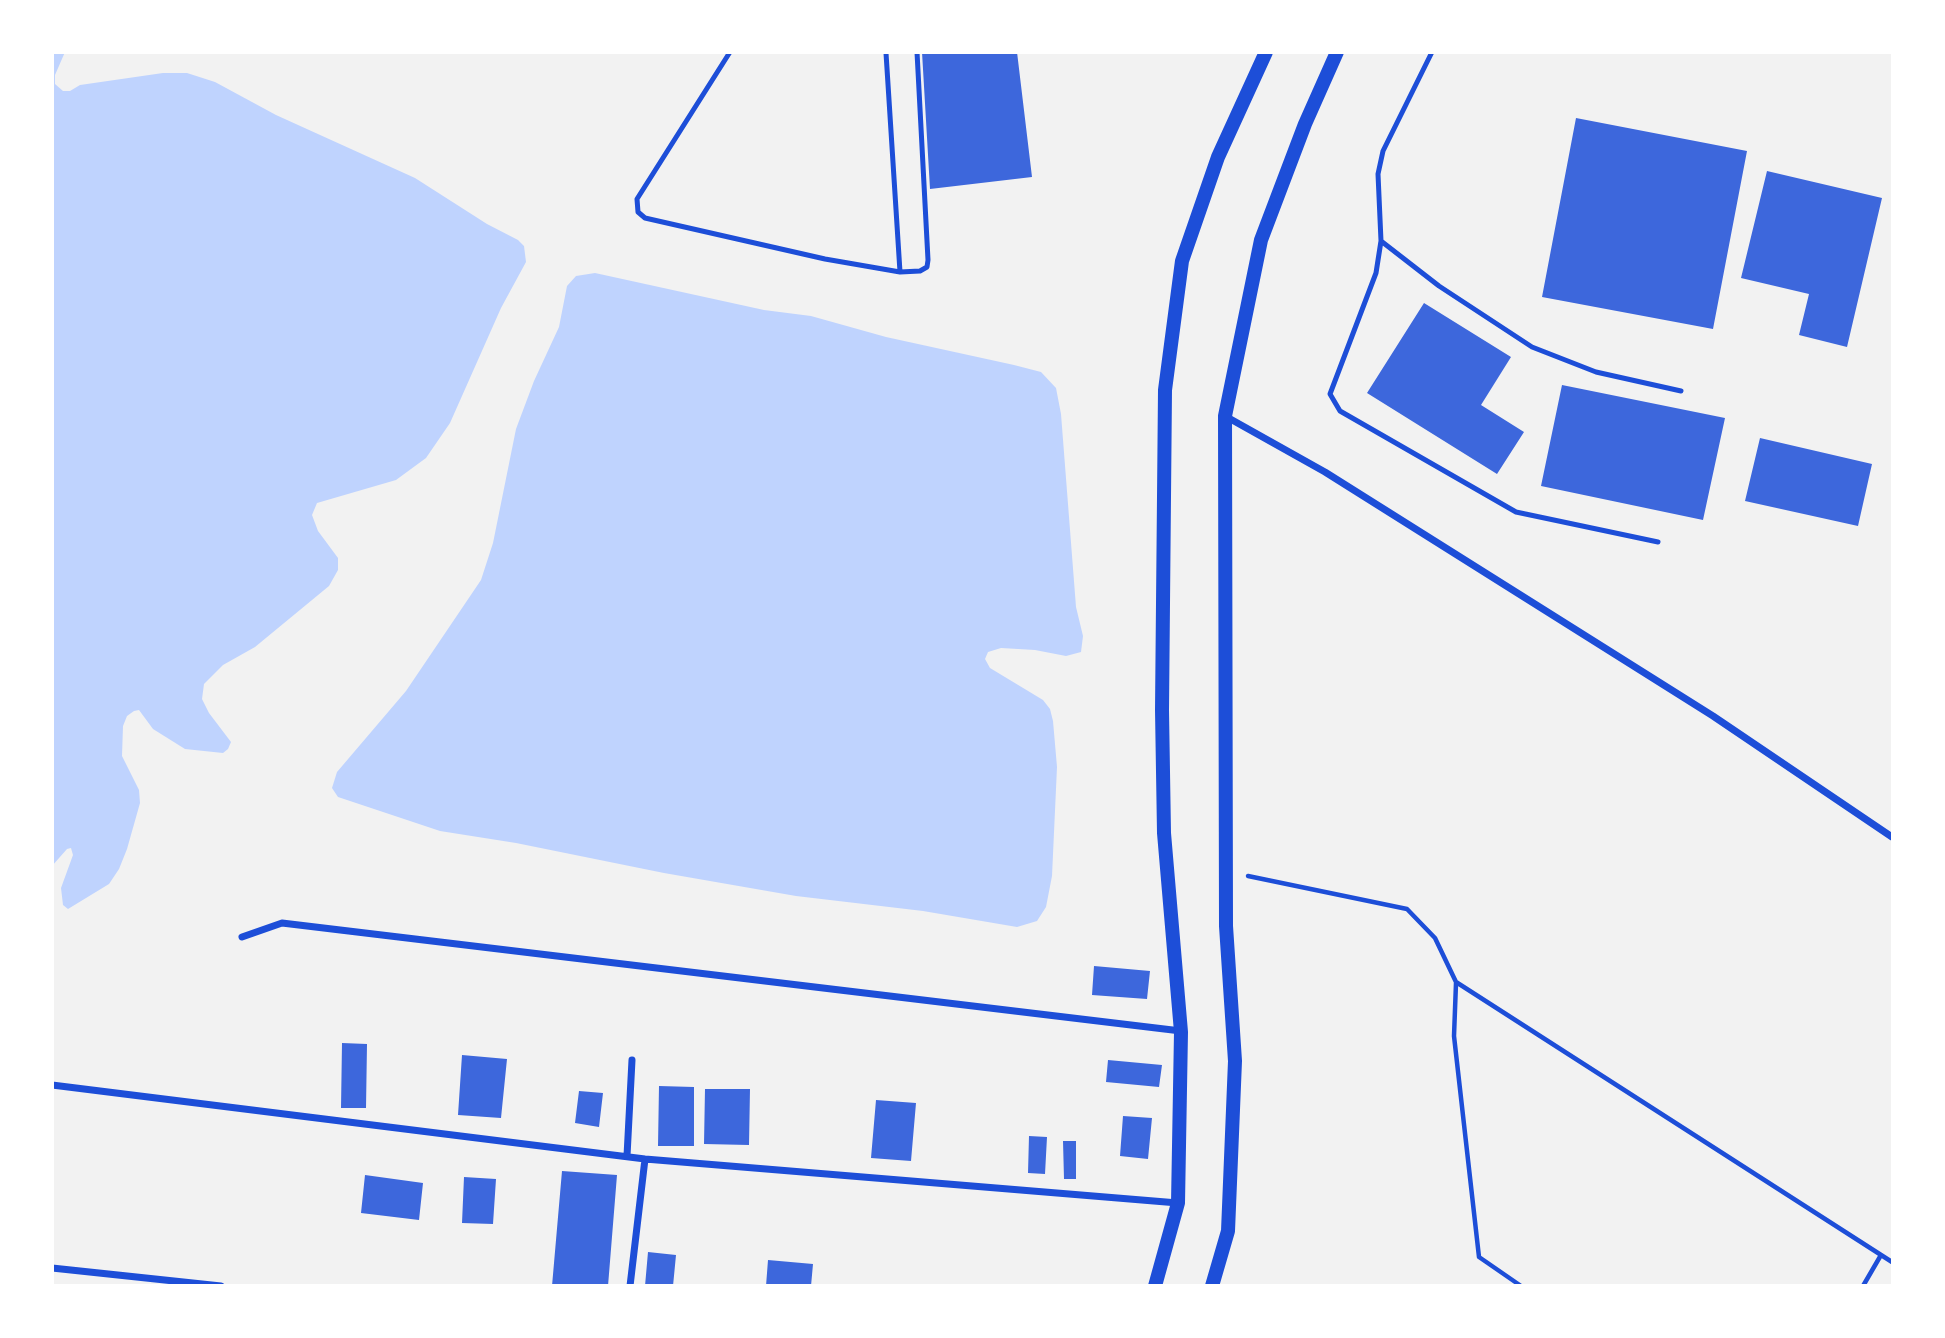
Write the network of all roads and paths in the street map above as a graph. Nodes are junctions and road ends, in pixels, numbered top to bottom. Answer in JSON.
{"nodes":[{"id":1,"x":730,"y":52,"type":"edge"},
{"id":2,"x":917,"y":52,"type":"edge"},
{"id":3,"x":1266,"y":52,"type":"edge"},
{"id":4,"x":1337,"y":52,"type":"edge"},
{"id":5,"x":1432,"y":52,"type":"edge"},
{"id":6,"x":886,"y":53,"type":"edge"},
{"id":7,"x":1381,"y":241,"type":"junction"},
{"id":8,"x":900,"y":272,"type":"junction"},
{"id":9,"x":1681,"y":391,"type":"dead end"},
{"id":10,"x":1225,"y":416,"type":"junction"},
{"id":11,"x":1658,"y":542,"type":"dead end"},
{"id":12,"x":1892,"y":837,"type":"edge"},
{"id":13,"x":1227,"y":871,"type":"junction"},
{"id":14,"x":242,"y":937,"type":"dead end"},
{"id":15,"x":1456,"y":982,"type":"junction"},
{"id":16,"x":1181,"y":1031,"type":"junction"},
{"id":17,"x":632,"y":1060,"type":"dead end"},
{"id":18,"x":52,"y":1086,"type":"edge"},
{"id":19,"x":627,"y":1156,"type":"junction"},
{"id":20,"x":645,"y":1159,"type":"junction"},
{"id":21,"x":1178,"y":1203,"type":"junction"},
{"id":22,"x":1881,"y":1255,"type":"junction"},
{"id":23,"x":1892,"y":1262,"type":"edge"},
{"id":24,"x":52,"y":1268,"type":"edge"},
{"id":25,"x":221,"y":1286,"type":"edge"},
{"id":26,"x":630,"y":1286,"type":"edge"},
{"id":27,"x":1155,"y":1286,"type":"edge"},
{"id":28,"x":1212,"y":1286,"type":"edge"},
{"id":29,"x":1521,"y":1286,"type":"edge"},
{"id":30,"x":1863,"y":1286,"type":"edge"}],
"edges":[{"from":1,"to":8,"type":"lane"},
{"from":2,"to":8,"type":"lane"},
{"from":3,"to":16,"type":"main road"},
{"from":4,"to":10,"type":"main road"},
{"from":5,"to":7,"type":"lane"},
{"from":6,"to":8,"type":"lane"},
{"from":7,"to":9,"type":"lane"},
{"from":7,"to":11,"type":"lane"},
{"from":10,"to":12,"type":"street"},
{"from":10,"to":13,"type":"main road"},
{"from":13,"to":15,"type":"path"},
{"from":13,"to":28,"type":"main road"},
{"from":14,"to":16,"type":"street"},
{"from":15,"to":22,"type":"path"},
{"from":15,"to":29,"type":"path"},
{"from":16,"to":21,"type":"main road"},
{"from":17,"to":19,"type":"street"},
{"from":18,"to":19,"type":"street"},
{"from":19,"to":20,"type":"street"},
{"from":20,"to":21,"type":"street"},
{"from":20,"to":26,"type":"street"},
{"from":21,"to":27,"type":"main road"},
{"from":22,"to":23,"type":"path"},
{"from":22,"to":30,"type":"path"},
{"from":24,"to":25,"type":"street"}]}
